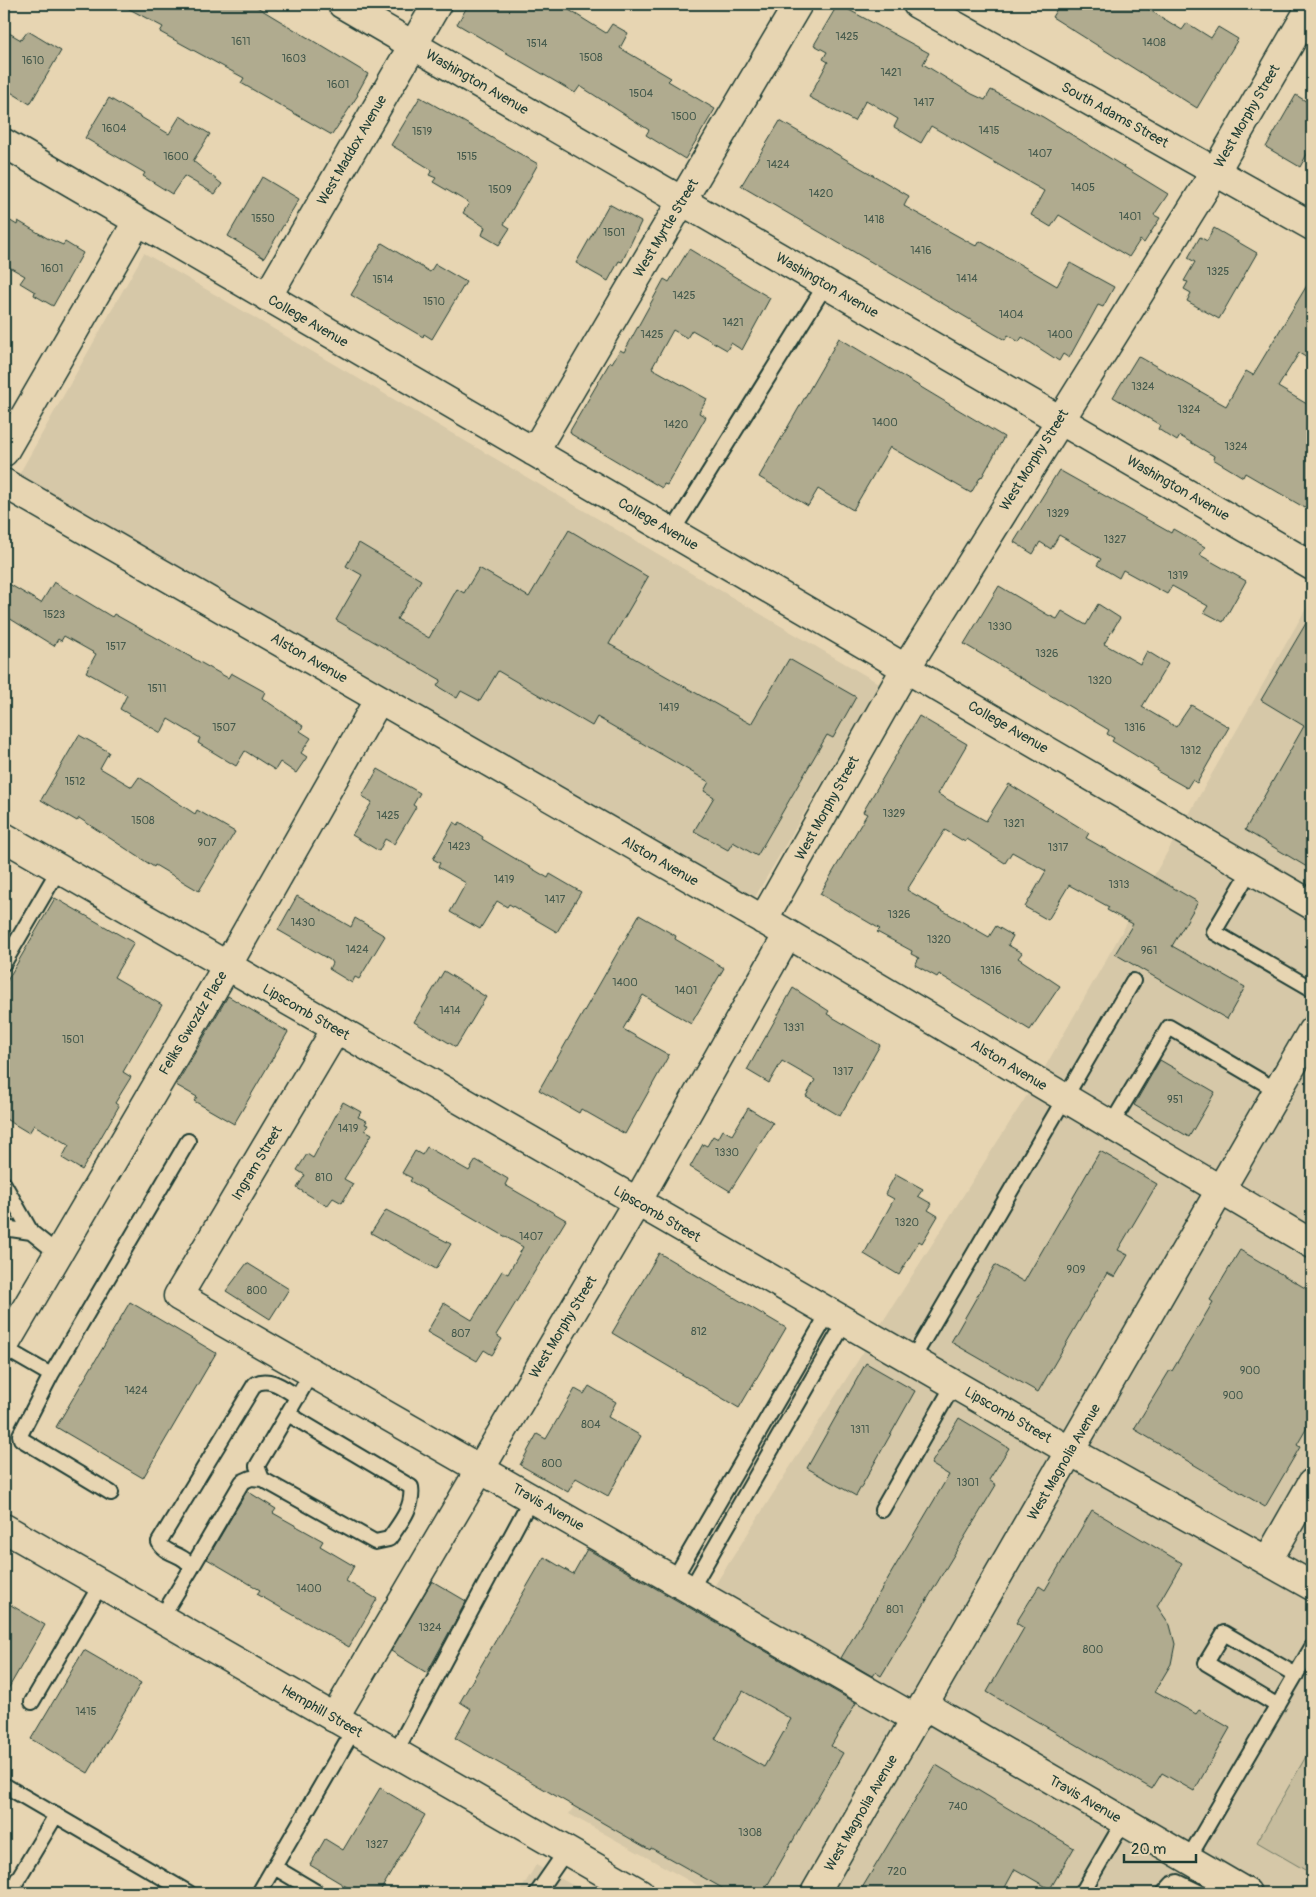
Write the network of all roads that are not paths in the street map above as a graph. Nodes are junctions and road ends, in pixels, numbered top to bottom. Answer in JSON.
{"nodes":[{"id":1,"x":342,"y":4,"type":"edge"},
{"id":2,"x":438,"y":4,"type":"edge"},
{"id":3,"x":798,"y":4,"type":"edge"},
{"id":4,"x":918,"y":4,"type":"edge"},
{"id":5,"x":1312,"y":5,"type":"edge"},
{"id":6,"x":413,"y":44,"type":"junction"},
{"id":7,"x":4,"y":143,"type":"edge"},
{"id":8,"x":1215,"y":172,"type":"junction"},
{"id":9,"x":682,"y":201,"type":"junction"},
{"id":10,"x":137,"y":222,"type":"junction"},
{"id":11,"x":1312,"y":226,"type":"edge"},
{"id":12,"x":826,"y":284,"type":"junction"},
{"id":13,"x":266,"y":297,"type":"junction"},
{"id":14,"x":1059,"y":420,"type":"junction"},
{"id":15,"x":4,"y":452,"type":"edge"},
{"id":16,"x":534,"y":452,"type":"junction"},
{"id":17,"x":4,"y":483,"type":"edge"},
{"id":18,"x":672,"y":532,"type":"junction"},
{"id":19,"x":1312,"y":566,"type":"edge"},
{"id":20,"x":906,"y":668,"type":"junction"},
{"id":21,"x":379,"y":699,"type":"junction"},
{"id":22,"x":4,"y":837,"type":"edge"},
{"id":23,"x":59,"y":869,"type":"junction"},
{"id":24,"x":1251,"y":869,"type":"junction"},
{"id":25,"x":1312,"y":905,"type":"edge"},
{"id":26,"x":763,"y":920,"type":"junction"},
{"id":27,"x":788,"y":934,"type":"junction"},
{"id":28,"x":4,"y":963,"type":"edge"},
{"id":29,"x":227,"y":966,"type":"junction"},
{"id":30,"x":1133,"y":981,"type":"dead end"},
{"id":31,"x":1312,"y":989,"type":"edge"},
{"id":32,"x":336,"y":1029,"type":"junction"},
{"id":33,"x":1312,"y":1031,"type":"edge"},
{"id":34,"x":1278,"y":1091,"type":"junction"},
{"id":35,"x":1064,"y":1098,"type":"junction"},
{"id":36,"x":1111,"y":1125,"type":"junction"},
{"id":37,"x":188,"y":1141,"type":"dead end"},
{"id":38,"x":4,"y":1184,"type":"edge"},
{"id":39,"x":1221,"y":1190,"type":"junction"},
{"id":40,"x":637,"y":1202,"type":"junction"},
{"id":41,"x":4,"y":1228,"type":"edge"},
{"id":42,"x":31,"y":1232,"type":"junction"},
{"id":43,"x":1312,"y":1244,"type":"edge"},
{"id":44,"x":57,"y":1253,"type":"junction"},
{"id":45,"x":178,"y":1296,"type":"joint"},
{"id":46,"x":837,"y":1317,"type":"junction"},
{"id":47,"x":4,"y":1347,"type":"edge"},
{"id":48,"x":912,"y":1360,"type":"junction"},
{"id":49,"x":312,"y":1372,"type":"junction"},
{"id":50,"x":51,"y":1375,"type":"junction"},
{"id":51,"x":954,"y":1384,"type":"junction"},
{"id":52,"x":298,"y":1397,"type":"junction"},
{"id":53,"x":288,"y":1414,"type":"junction"},
{"id":54,"x":1070,"y":1451,"type":"junction"},
{"id":55,"x":480,"y":1468,"type":"junction"},
{"id":56,"x":262,"y":1479,"type":"junction"},
{"id":57,"x":1312,"y":1483,"type":"edge"},
{"id":58,"x":111,"y":1493,"type":"dead end"},
{"id":59,"x":532,"y":1497,"type":"junction"},
{"id":60,"x":882,"y":1510,"type":"dead end"},
{"id":61,"x":4,"y":1528,"type":"edge"},
{"id":62,"x":1268,"y":1560,"type":"junction"},
{"id":63,"x":191,"y":1569,"type":"junction"},
{"id":64,"x":101,"y":1584,"type":"junction"},
{"id":65,"x":682,"y":1584,"type":"junction"},
{"id":66,"x":1312,"y":1586,"type":"edge"},
{"id":67,"x":161,"y":1618,"type":"junction"},
{"id":68,"x":1312,"y":1647,"type":"edge"},
{"id":69,"x":1296,"y":1675,"type":"junction"},
{"id":70,"x":32,"y":1702,"type":"dead end"},
{"id":71,"x":1278,"y":1706,"type":"junction"},
{"id":72,"x":920,"y":1712,"type":"junction"},
{"id":73,"x":344,"y":1723,"type":"junction"},
{"id":74,"x":395,"y":1753,"type":"junction"},
{"id":75,"x":4,"y":1785,"type":"edge"},
{"id":76,"x":56,"y":1815,"type":"junction"},
{"id":77,"x":1124,"y":1821,"type":"junction"},
{"id":78,"x":566,"y":1851,"type":"junction"},
{"id":79,"x":1188,"y":1859,"type":"junction"},
{"id":80,"x":274,"y":1867,"type":"junction"},
{"id":81,"x":10,"y":1892,"type":"edge"},
{"id":82,"x":1240,"y":1892,"type":"edge"},
{"id":83,"x":190,"y":1893,"type":"edge"},
{"id":84,"x":259,"y":1893,"type":"edge"},
{"id":85,"x":318,"y":1893,"type":"edge"},
{"id":86,"x":537,"y":1893,"type":"edge"},
{"id":87,"x":640,"y":1893,"type":"edge"},
{"id":88,"x":815,"y":1893,"type":"edge"},
{"id":89,"x":1082,"y":1893,"type":"edge"},
{"id":90,"x":1164,"y":1893,"type":"edge"},
{"id":91,"x":1201,"y":1893,"type":"edge"}],
"edges":[{"from":1,"to":6,"type":"street","name":"Washington Avenue"},
{"from":2,"to":6,"type":"street","name":"West Maddox Avenue"},
{"from":3,"to":9,"type":"street","name":"West Myrtle Street"},
{"from":4,"to":8,"type":"street","name":"South Adams Street"},
{"from":5,"to":8,"type":"street","name":"West Morphy Street"},
{"from":6,"to":9,"type":"street","name":"Washington Avenue"},
{"from":6,"to":13,"type":"street","name":"West Maddox Avenue"},
{"from":7,"to":10,"type":"street","name":"College Avenue"},
{"from":8,"to":11,"type":"street","name":"South Adams Street"},
{"from":8,"to":14,"type":"street","name":"West Morphy Street"},
{"from":9,"to":12,"type":"street","name":"Washington Avenue"},
{"from":9,"to":16,"type":"street","name":"West Myrtle Street"},
{"from":10,"to":13,"type":"street","name":"College Avenue"},
{"from":10,"to":15,"type":"street"},
{"from":12,"to":14,"type":"street","name":"Washington Avenue"},
{"from":12,"to":18,"type":"lane"},
{"from":13,"to":16,"type":"street","name":"College Avenue"},
{"from":14,"to":19,"type":"street","name":"Washington Avenue"},
{"from":14,"to":20,"type":"street","name":"West Morphy Street"},
{"from":16,"to":18,"type":"street","name":"College Avenue"},
{"from":17,"to":21,"type":"street","name":"Alston Avenue"},
{"from":18,"to":20,"type":"street","name":"College Avenue"},
{"from":20,"to":24,"type":"street","name":"College Avenue"},
{"from":20,"to":26,"type":"street","name":"West Morphy Street"},
{"from":21,"to":26,"type":"street","name":"Alston Avenue"},
{"from":21,"to":29,"type":"street","name":"Feliks Gwozdz Place"},
{"from":22,"to":23,"type":"street","name":"Lipscomb Street"},
{"from":23,"to":28,"type":"lane"},
{"from":23,"to":29,"type":"street","name":"Lipscomb Street"},
{"from":24,"to":25,"type":"street","name":"College Avenue"},
{"from":24,"to":31,"type":"lane"},
{"from":26,"to":27,"type":"street","name":"Alston Avenue"},
{"from":27,"to":35,"type":"street","name":"Alston Avenue"},
{"from":27,"to":40,"type":"street","name":"West Morphy Street"},
{"from":29,"to":32,"type":"street","name":"Lipscomb Street"},
{"from":29,"to":44,"type":"street","name":"Feliks Gwozdz Place"},
{"from":30,"to":35,"type":"lane"},
{"from":32,"to":40,"type":"street","name":"Lipscomb Street"},
{"from":32,"to":45,"type":"street","name":"Ingram Street"},
{"from":33,"to":34,"type":"street","name":"West Magnolia Avenue"},
{"from":34,"to":36,"type":"lane"},
{"from":34,"to":39,"type":"street","name":"West Magnolia Avenue"},
{"from":35,"to":36,"type":"street","name":"Alston Avenue"},
{"from":35,"to":48,"type":"lane"},
{"from":36,"to":39,"type":"street","name":"Alston Avenue"},
{"from":37,"to":50,"type":"lane"},
{"from":38,"to":42,"type":"lane"},
{"from":39,"to":43,"type":"street","name":"Alston Avenue"},
{"from":39,"to":54,"type":"street","name":"West Magnolia Avenue"},
{"from":40,"to":46,"type":"street","name":"Lipscomb Street"},
{"from":40,"to":55,"type":"street","name":"West Morphy Street"},
{"from":41,"to":42,"type":"lane"},
{"from":42,"to":44,"type":"lane"},
{"from":44,"to":47,"type":"street","name":"Feliks Gwozdz Place"},
{"from":45,"to":49,"type":"street","name":"Travis Avenue"},
{"from":46,"to":48,"type":"street","name":"Lipscomb Street"},
{"from":46,"to":65,"type":"lane"},
{"from":46,"to":65,"type":"lane"},
{"from":47,"to":50,"type":"lane"},
{"from":48,"to":51,"type":"street","name":"Lipscomb Street"},
{"from":49,"to":52,"type":"lane"},
{"from":49,"to":55,"type":"street","name":"Travis Avenue"},
{"from":50,"to":58,"type":"lane"},
{"from":51,"to":54,"type":"street","name":"Lipscomb Street"},
{"from":51,"to":60,"type":"lane"},
{"from":52,"to":53,"type":"lane"},
{"from":52,"to":63,"type":"lane"},
{"from":53,"to":56,"type":"lane"},
{"from":53,"to":56,"type":"lane"},
{"from":54,"to":62,"type":"street","name":"Lipscomb Street"},
{"from":54,"to":72,"type":"street","name":"West Magnolia Avenue"},
{"from":55,"to":59,"type":"street","name":"Travis Avenue"},
{"from":55,"to":73,"type":"street","name":"West Morphy Street"},
{"from":56,"to":63,"type":"lane"},
{"from":57,"to":62,"type":"street"},
{"from":59,"to":65,"type":"street","name":"Travis Avenue"},
{"from":59,"to":74,"type":"lane"},
{"from":61,"to":64,"type":"street","name":"Hemphill Street"},
{"from":62,"to":66,"type":"street","name":"Lipscomb Street"},
{"from":63,"to":67,"type":"lane"},
{"from":64,"to":67,"type":"street","name":"Hemphill Street"},
{"from":64,"to":70,"type":"lane"},
{"from":65,"to":72,"type":"street","name":"Travis Avenue"},
{"from":67,"to":73,"type":"street","name":"Hemphill Street"},
{"from":68,"to":69,"type":"lane"},
{"from":69,"to":71,"type":"lane"},
{"from":69,"to":71,"type":"lane"},
{"from":71,"to":79,"type":"lane"},
{"from":72,"to":77,"type":"street","name":"Travis Avenue"},
{"from":72,"to":88,"type":"street","name":"West Magnolia Avenue"},
{"from":73,"to":74,"type":"street","name":"Hemphill Street"},
{"from":73,"to":80,"type":"lane"},
{"from":74,"to":78,"type":"street","name":"Hemphill Street"},
{"from":75,"to":76,"type":"lane"},
{"from":76,"to":81,"type":"lane"},
{"from":76,"to":83,"type":"lane"},
{"from":77,"to":79,"type":"street","name":"Travis Avenue"},
{"from":77,"to":89,"type":"lane"},
{"from":78,"to":86,"type":"lane"},
{"from":78,"to":87,"type":"street","name":"Hemphill Street"},
{"from":79,"to":82,"type":"street","name":"Travis Avenue"},
{"from":80,"to":84,"type":"lane"},
{"from":80,"to":85,"type":"lane"},
{"from":90,"to":91,"type":"lane"}]}
